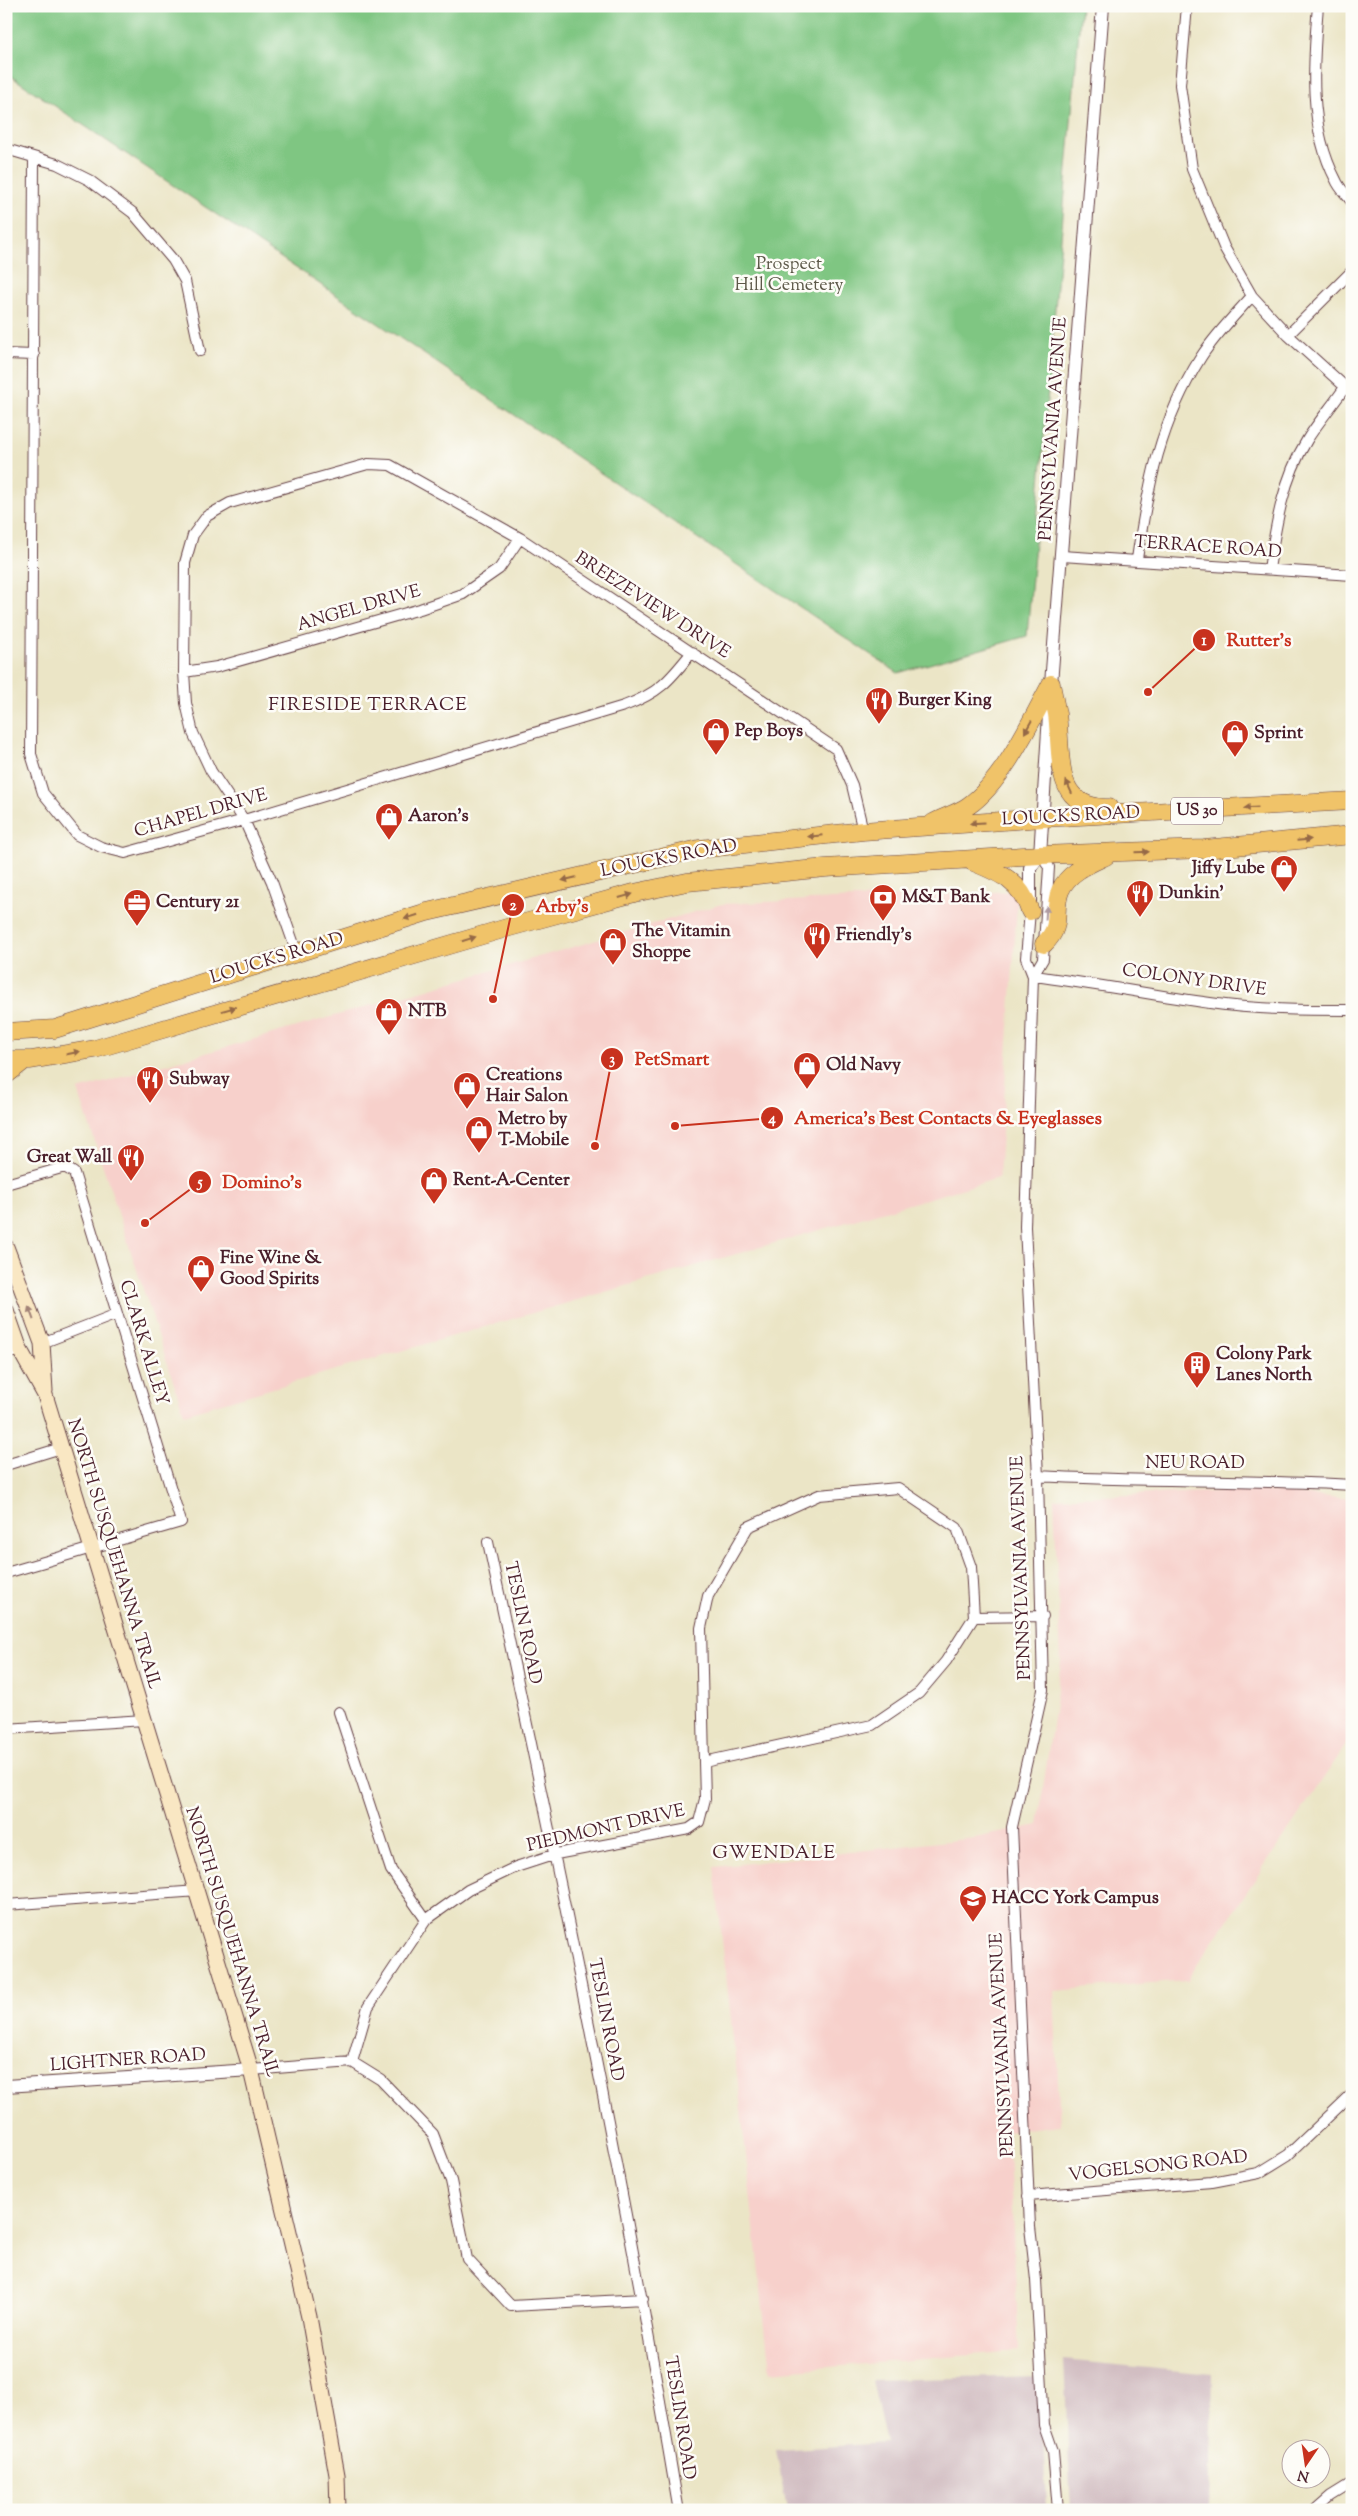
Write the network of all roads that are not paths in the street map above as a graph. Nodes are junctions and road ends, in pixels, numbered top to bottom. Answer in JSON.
{"nodes":[{"id":1,"x":1102,"y":6,"type":"edge"},
{"id":2,"x":1187,"y":6,"type":"edge"},
{"id":3,"x":1318,"y":6,"type":"edge"},
{"id":4,"x":6,"y":149,"type":"edge"},
{"id":5,"x":34,"y":158,"type":"junction"},
{"id":6,"x":1352,"y":202,"type":"edge"},
{"id":7,"x":1352,"y":271,"type":"edge"},
{"id":8,"x":1252,"y":296,"type":"junction"},
{"id":9,"x":1288,"y":335,"type":"junction"},
{"id":10,"x":200,"y":351,"type":"dead end"},
{"id":11,"x":6,"y":354,"type":"edge"},
{"id":12,"x":34,"y":355,"type":"junction"},
{"id":13,"x":1349,"y":390,"type":"edge"},
{"id":14,"x":520,"y":538,"type":"junction"},
{"id":15,"x":1062,"y":556,"type":"junction"},
{"id":16,"x":1137,"y":559,"type":"junction"},
{"id":17,"x":1269,"y":569,"type":"junction"},
{"id":18,"x":1352,"y":575,"type":"edge"},
{"id":19,"x":692,"y":652,"type":"junction"},
{"id":20,"x":184,"y":672,"type":"junction"},
{"id":21,"x":1051,"y":684,"type":"junction"},
{"id":22,"x":1352,"y":802,"type":"edge"},
{"id":23,"x":1160,"y":813,"type":"junction"},
{"id":24,"x":1043,"y":818,"type":"junction"},
{"id":25,"x":244,"y":820,"type":"junction"},
{"id":26,"x":925,"y":827,"type":"junction"},
{"id":27,"x":863,"y":831,"type":"junction"},
{"id":28,"x":1352,"y":835,"type":"edge"},
{"id":29,"x":1113,"y":853,"type":"junction"},
{"id":30,"x":1040,"y":854,"type":"junction"},
{"id":31,"x":966,"y":859,"type":"junction"},
{"id":32,"x":1030,"y":911,"type":"junction"},
{"id":33,"x":1044,"y":944,"type":"junction"},
{"id":34,"x":297,"y":952,"type":"junction"},
{"id":35,"x":1033,"y":976,"type":"junction"},
{"id":36,"x":1352,"y":1010,"type":"edge"},
{"id":37,"x":6,"y":1032,"type":"edge"},
{"id":38,"x":6,"y":1060,"type":"edge"},
{"id":39,"x":25,"y":1060,"type":"junction"},
{"id":40,"x":6,"y":1075,"type":"edge"},
{"id":41,"x":6,"y":1184,"type":"edge"},
{"id":42,"x":6,"y":1247,"type":"edge"},
{"id":43,"x":6,"y":1310,"type":"edge"},
{"id":44,"x":117,"y":1314,"type":"junction"},
{"id":45,"x":42,"y":1343,"type":"junction"},
{"id":46,"x":13,"y":1352,"type":"edge"},
{"id":47,"x":45,"y":1395,"type":"junction"},
{"id":48,"x":61,"y":1448,"type":"junction"},
{"id":49,"x":6,"y":1465,"type":"edge"},
{"id":50,"x":1038,"y":1476,"type":"junction"},
{"id":51,"x":1352,"y":1485,"type":"edge"},
{"id":52,"x":488,"y":1542,"type":"dead end"},
{"id":53,"x":92,"y":1548,"type":"junction"},
{"id":54,"x":6,"y":1573,"type":"edge"},
{"id":55,"x":1043,"y":1616,"type":"junction"},
{"id":56,"x":974,"y":1617,"type":"junction"},
{"id":57,"x":339,"y":1712,"type":"dead end"},
{"id":58,"x":144,"y":1720,"type":"junction"},
{"id":59,"x":6,"y":1729,"type":"edge"},
{"id":60,"x":704,"y":1762,"type":"junction"},
{"id":61,"x":556,"y":1854,"type":"junction"},
{"id":62,"x":198,"y":1890,"type":"junction"},
{"id":63,"x":6,"y":1905,"type":"edge"},
{"id":64,"x":426,"y":1920,"type":"junction"},
{"id":65,"x":352,"y":2062,"type":"junction"},
{"id":66,"x":251,"y":2070,"type":"junction"},
{"id":67,"x":6,"y":2086,"type":"edge"},
{"id":68,"x":1352,"y":2094,"type":"edge"},
{"id":69,"x":1028,"y":2196,"type":"junction"},
{"id":70,"x":643,"y":2299,"type":"junction"},
{"id":71,"x":1352,"y":2483,"type":"edge"},
{"id":72,"x":678,"y":2506,"type":"dead end"},
{"id":73,"x":338,"y":2510,"type":"edge"},
{"id":74,"x":1058,"y":2510,"type":"edge"},
{"id":75,"x":1316,"y":2510,"type":"edge"}],
"edges":[{"from":1,"to":15,"type":"street","name":"PENNSYLVANIA AVENUE"},
{"from":2,"to":8,"type":"street"},
{"from":3,"to":6,"type":"street"},
{"from":4,"to":5,"type":"street"},
{"from":5,"to":10,"type":"street"},
{"from":5,"to":12,"type":"street","name":"CHAPEL DRIVE"},
{"from":7,"to":9,"type":"street"},
{"from":8,"to":9,"type":"street"},
{"from":8,"to":16,"type":"street"},
{"from":9,"to":13,"type":"street"},
{"from":11,"to":12,"type":"street"},
{"from":12,"to":25,"type":"street","name":"CHAPEL DRIVE"},
{"from":13,"to":17,"type":"street"},
{"from":14,"to":19,"type":"street","name":"BREEZEVIEW DRIVE"},
{"from":14,"to":20,"type":"street","name":"ANGEL DRIVE"},
{"from":14,"to":20,"type":"street","name":"BREEZEVIEW DRIVE"},
{"from":15,"to":16,"type":"street","name":"TERRACE ROAD"},
{"from":15,"to":21,"type":"street","name":"PENNSYLVANIA AVENUE"},
{"from":16,"to":17,"type":"street","name":"TERRACE ROAD"},
{"from":17,"to":18,"type":"street","name":"TERRACE ROAD"},
{"from":19,"to":25,"type":"street","name":"CHAPEL DRIVE"},
{"from":19,"to":27,"type":"street","name":"BREEZEVIEW DRIVE"},
{"from":20,"to":25,"type":"street"},
{"from":23,"to":21,"type":"highway","one_way":true},
{"from":21,"to":24,"type":"street","name":"PENNSYLVANIA AVENUE"},
{"from":21,"to":26,"type":"highway","one_way":true},
{"from":22,"to":23,"type":"highway","name":"LOUCKS ROAD","number":"US 30","one_way":true},
{"from":23,"to":24,"type":"highway","name":"LOUCKS ROAD","number":"US 30"},
{"from":24,"to":26,"type":"highway","name":"LOUCKS ROAD","number":"US 30","one_way":true},
{"from":24,"to":30,"type":"street","name":"PENNSYLVANIA AVENUE"},
{"from":25,"to":34,"type":"street"},
{"from":26,"to":27,"type":"highway","name":"LOUCKS ROAD","number":"US 30"},
{"from":27,"to":34,"type":"highway","name":"LOUCKS ROAD","number":"US 30","one_way":true},
{"from":29,"to":28,"type":"highway","name":"LOUCKS ROAD","number":"US 30","one_way":true},
{"from":29,"to":30,"type":"highway","name":"LOUCKS ROAD","number":"US 30"},
{"from":29,"to":33,"type":"highway"},
{"from":30,"to":31,"type":"highway","name":"LOUCKS ROAD","number":"US 30"},
{"from":30,"to":32,"type":"street","name":"PENNSYLVANIA AVENUE"},
{"from":33,"to":30,"type":"street","name":"PENNSYLVANIA AVENUE","one_way":true},
{"from":31,"to":32,"type":"highway"},
{"from":39,"to":31,"type":"highway","name":"LOUCKS ROAD","number":"US 30","one_way":true},
{"from":32,"to":35,"type":"street","name":"PENNSYLVANIA AVENUE"},
{"from":33,"to":35,"type":"street","name":"PENNSYLVANIA AVENUE"},
{"from":34,"to":37,"type":"highway","name":"LOUCKS ROAD","number":"US 30"},
{"from":35,"to":36,"type":"street","name":"COLONY DRIVE"},
{"from":35,"to":50,"type":"street","name":"PENNSYLVANIA AVENUE"},
{"from":38,"to":39,"type":"highway","name":"LOUCKS ROAD","number":"US 30"},
{"from":39,"to":40,"type":"highway"},
{"from":41,"to":44,"type":"street","name":"CLARK ALLEY"},
{"from":45,"to":42,"type":"main road","name":"NORTH SUSQUEHANNA TRAIL","one_way":true},
{"from":43,"to":46,"type":"main road","name":"NORTH SUSQUEHANNA TRAIL"},
{"from":44,"to":45,"type":"street"},
{"from":44,"to":53,"type":"street","name":"CLARK ALLEY"},
{"from":45,"to":47,"type":"main road","name":"NORTH SUSQUEHANNA TRAIL"},
{"from":46,"to":47,"type":"main road","name":"NORTH SUSQUEHANNA TRAIL"},
{"from":47,"to":48,"type":"main road","name":"NORTH SUSQUEHANNA TRAIL"},
{"from":48,"to":49,"type":"street"},
{"from":48,"to":53,"type":"main road","name":"NORTH SUSQUEHANNA TRAIL"},
{"from":50,"to":51,"type":"street","name":"NEU ROAD"},
{"from":50,"to":55,"type":"street","name":"PENNSYLVANIA AVENUE"},
{"from":52,"to":61,"type":"street","name":"TESLIN ROAD"},
{"from":53,"to":54,"type":"street"},
{"from":53,"to":58,"type":"main road","name":"NORTH SUSQUEHANNA TRAIL"},
{"from":55,"to":56,"type":"street"},
{"from":55,"to":69,"type":"street","name":"PENNSYLVANIA AVENUE"},
{"from":56,"to":60,"type":"street"},
{"from":56,"to":60,"type":"street","name":"PIEDMONT DRIVE"},
{"from":57,"to":64,"type":"street"},
{"from":58,"to":59,"type":"street"},
{"from":58,"to":62,"type":"main road","name":"NORTH SUSQUEHANNA TRAIL"},
{"from":60,"to":61,"type":"street","name":"PIEDMONT DRIVE"},
{"from":61,"to":64,"type":"street","name":"PIEDMONT DRIVE"},
{"from":61,"to":70,"type":"street","name":"TESLIN ROAD"},
{"from":62,"to":63,"type":"street"},
{"from":62,"to":66,"type":"main road","name":"NORTH SUSQUEHANNA TRAIL"},
{"from":64,"to":65,"type":"street","name":"PIEDMONT DRIVE"},
{"from":65,"to":66,"type":"street"},
{"from":65,"to":70,"type":"street"},
{"from":66,"to":67,"type":"street","name":"LIGHTNER ROAD"},
{"from":66,"to":73,"type":"main road","name":"NORTH SUSQUEHANNA TRAIL"},
{"from":68,"to":69,"type":"street","name":"VOGELSONG ROAD"},
{"from":69,"to":74,"type":"street","name":"PENNSYLVANIA AVENUE"},
{"from":70,"to":72,"type":"street","name":"TESLIN ROAD"},
{"from":71,"to":75,"type":"street"}]}
